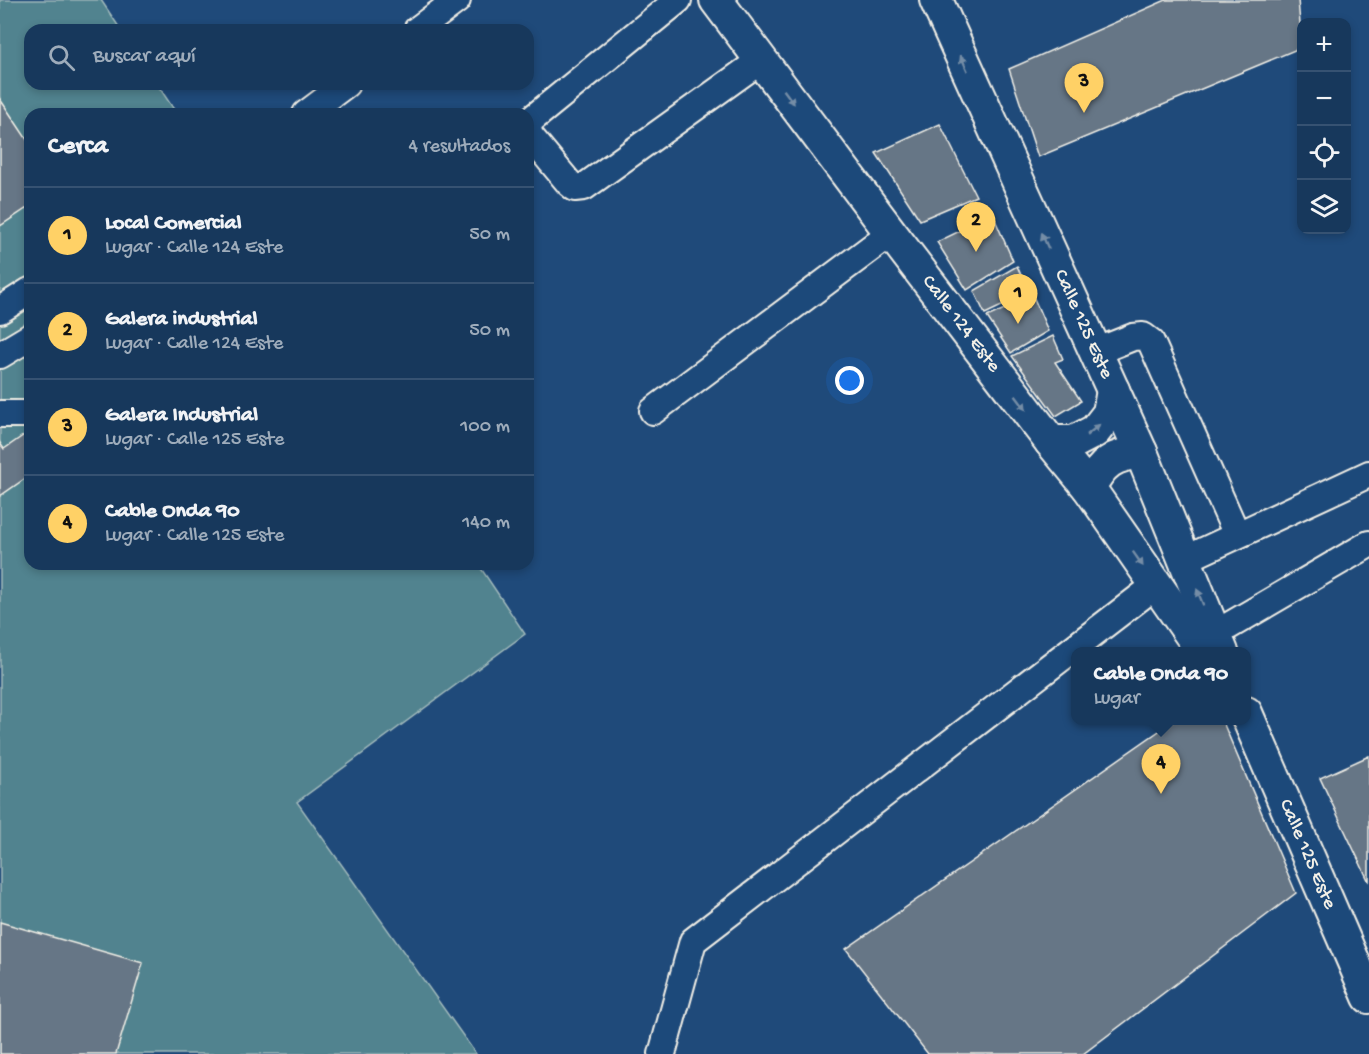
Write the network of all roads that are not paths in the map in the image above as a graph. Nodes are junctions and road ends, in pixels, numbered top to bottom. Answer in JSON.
{"nodes":[{"id":1,"x":457,"y":0,"type":"edge"},
{"id":2,"x":678,"y":0,"type":"edge"},
{"id":3,"x":716,"y":0,"type":"edge"},
{"id":4,"x":936,"y":0,"type":"edge"},
{"id":5,"x":425,"y":24,"type":"edge"},
{"id":6,"x":761,"y":60,"type":"junction"},
{"id":7,"x":338,"y":90,"type":"edge"},
{"id":8,"x":314,"y":108,"type":"edge"},
{"id":9,"x":534,"y":117,"type":"edge"},
{"id":10,"x":534,"y":141,"type":"edge"},
{"id":11,"x":891,"y":233,"type":"junction"},
{"id":12,"x":24,"y":295,"type":"edge"},
{"id":13,"x":0,"y":310,"type":"edge"},
{"id":14,"x":24,"y":341,"type":"edge"},
{"id":15,"x":1095,"y":352,"type":"junction"},
{"id":16,"x":0,"y":355,"type":"edge"},
{"id":17,"x":1113,"y":390,"type":"junction"},
{"id":18,"x":653,"y":411,"type":"dead end"},
{"id":19,"x":24,"y":413,"type":"edge"},
{"id":20,"x":0,"y":414,"type":"edge"},
{"id":21,"x":1051,"y":442,"type":"junction"},
{"id":22,"x":1141,"y":452,"type":"junction"},
{"id":23,"x":1369,"y":474,"type":"edge"},
{"id":24,"x":1089,"y":488,"type":"junction"},
{"id":25,"x":1237,"y":536,"type":"junction"},
{"id":26,"x":1369,"y":544,"type":"edge"},
{"id":27,"x":1184,"y":560,"type":"junction"},
{"id":28,"x":1156,"y":585,"type":"junction"},
{"id":29,"x":1213,"y":646,"type":"edge"},
{"id":30,"x":1075,"y":647,"type":"edge"},
{"id":31,"x":1071,"y":650,"type":"edge"},
{"id":32,"x":1251,"y":724,"type":"edge"},
{"id":33,"x":1369,"y":997,"type":"edge"},
{"id":34,"x":662,"y":1054,"type":"edge"}],
"edges":[{"from":1,"to":5,"type":"street"},
{"from":2,"to":9,"type":"street"},
{"from":3,"to":6,"type":"main road","name":"Calle 124 Este"},
{"from":15,"to":4,"type":"main road","name":"Calle 125 Este","one_way":true},
{"from":6,"to":10,"type":"street"},
{"from":6,"to":11,"type":"main road","name":"Calle 124 Este","one_way":true},
{"from":7,"to":8,"type":"street"},
{"from":11,"to":18,"type":"street"},
{"from":11,"to":21,"type":"main road","name":"Calle 124 Este","one_way":true},
{"from":12,"to":13,"type":"street"},
{"from":14,"to":16,"type":"street"},
{"from":15,"to":17,"type":"main road","name":"Calle 125 Este"},
{"from":15,"to":25,"type":"street"},
{"from":21,"to":17,"type":"main road","one_way":true},
{"from":17,"to":22,"type":"main road","name":"Calle 125 Este"},
{"from":19,"to":20,"type":"street"},
{"from":21,"to":24,"type":"main road","name":"Calle 124 Este"},
{"from":22,"to":24,"type":"main road"},
{"from":22,"to":27,"type":"main road","name":"Calle 125 Este"},
{"from":23,"to":25,"type":"street"},
{"from":24,"to":28,"type":"main road","name":"Calle 124 Este","one_way":true},
{"from":25,"to":27,"type":"street"},
{"from":26,"to":29,"type":"street"},
{"from":29,"to":27,"type":"main road","name":"Calle 125 Este","one_way":true},
{"from":28,"to":29,"type":"main road","name":"Calle 124 Este"},
{"from":28,"to":30,"type":"street"},
{"from":31,"to":34,"type":"street"},
{"from":32,"to":33,"type":"main road","name":"Calle 125 Este"}]}
